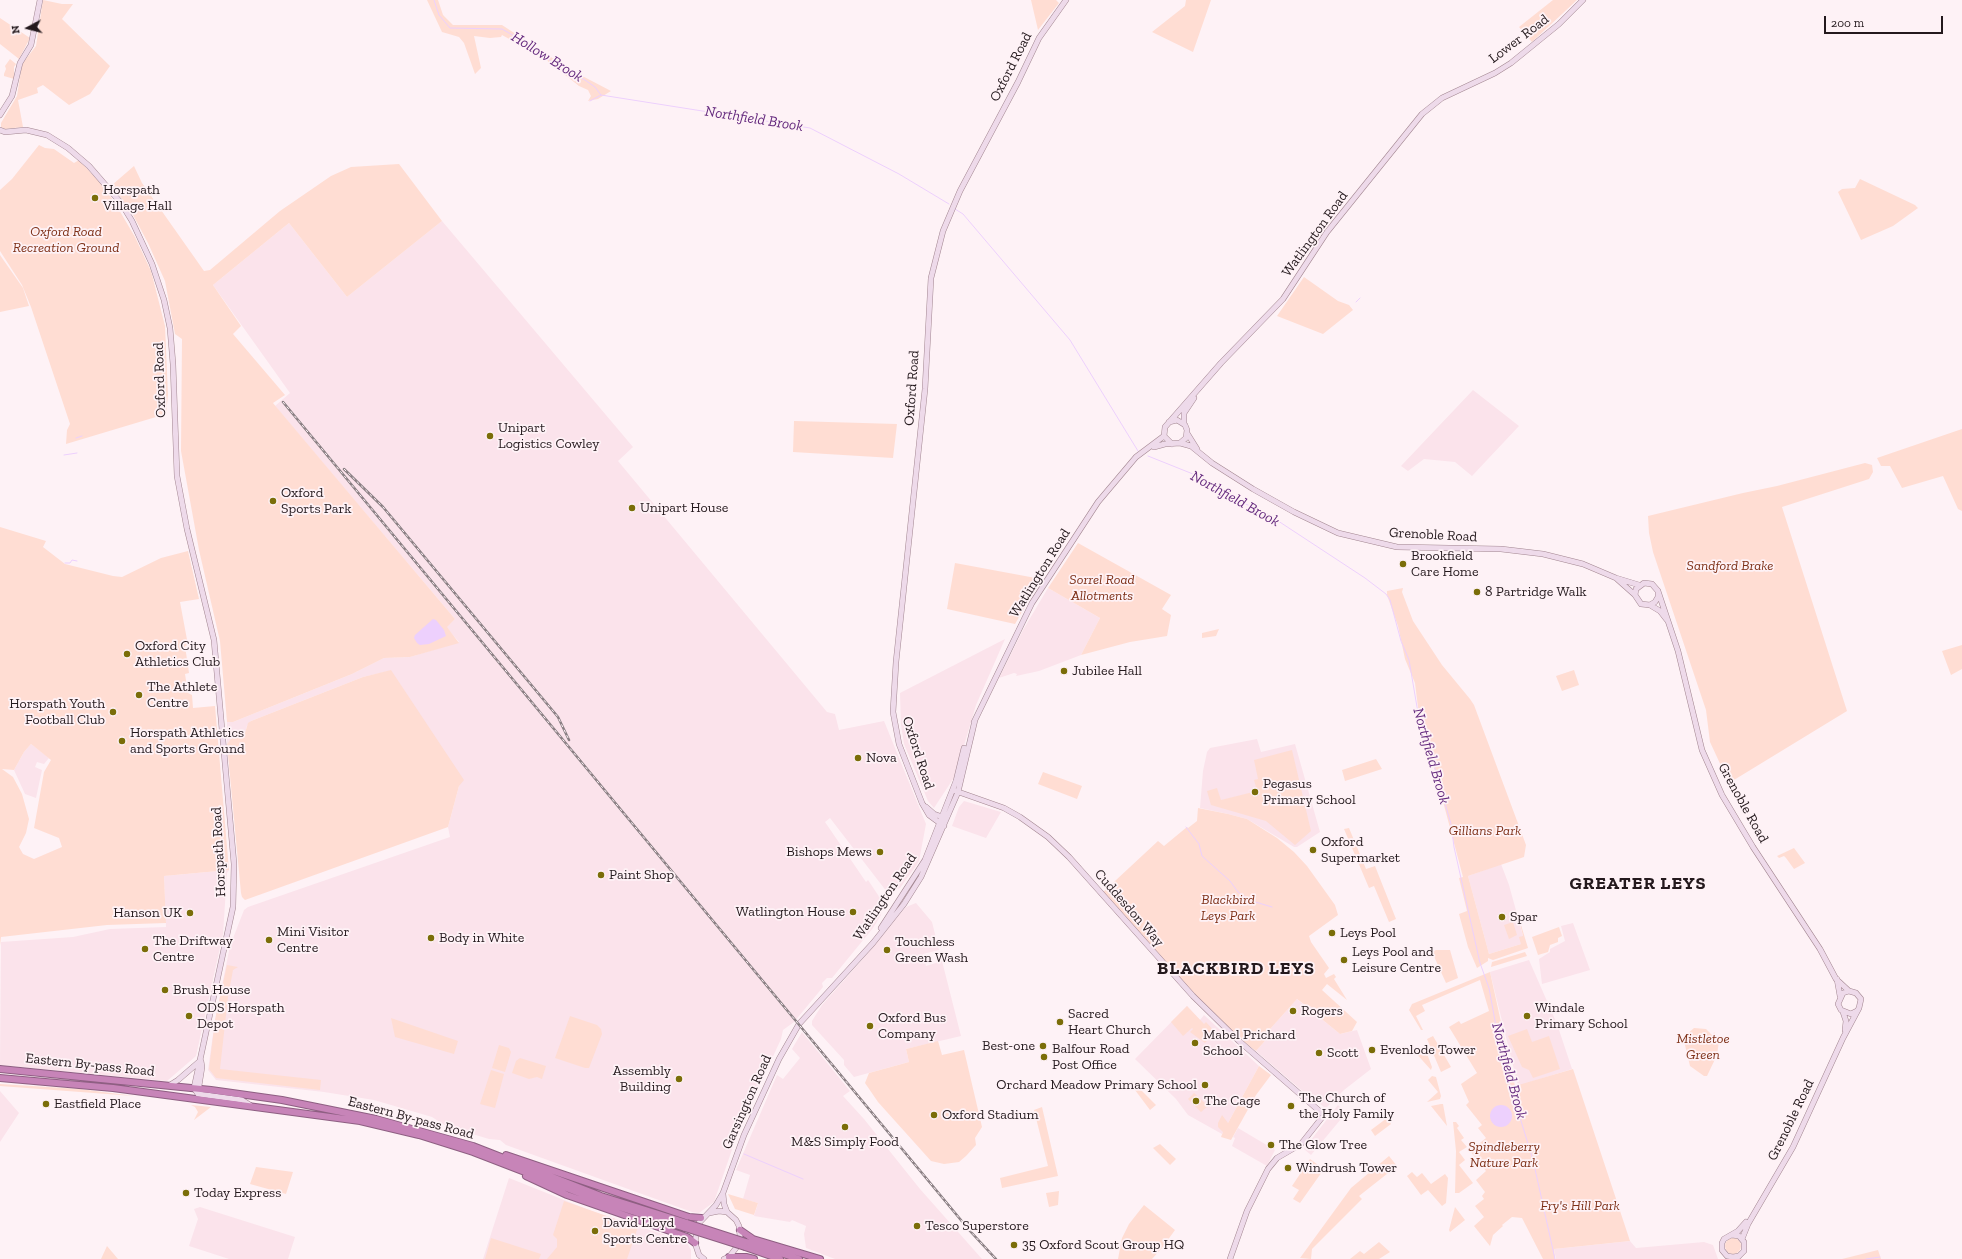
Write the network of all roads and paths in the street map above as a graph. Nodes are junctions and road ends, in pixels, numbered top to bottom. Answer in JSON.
{"nodes":[{"id":1,"x":40,"y":0,"type":"edge"},
{"id":2,"x":1066,"y":0,"type":"edge"},
{"id":3,"x":1583,"y":0,"type":"edge"},
{"id":4,"x":1442,"y":98,"type":"joint"},
{"id":5,"x":0,"y":115,"type":"edge"},
{"id":6,"x":0,"y":130,"type":"edge"},
{"id":7,"x":1205,"y":382,"type":"junction"},
{"id":8,"x":1168,"y":423,"type":"junction"},
{"id":9,"x":1184,"y":424,"type":"junction"},
{"id":10,"x":1187,"y":433,"type":"junction"},
{"id":11,"x":1164,"y":436,"type":"junction"},
{"id":12,"x":1180,"y":443,"type":"junction"},
{"id":13,"x":1172,"y":444,"type":"junction"},
{"id":14,"x":1144,"y":451,"type":"junction"},
{"id":15,"x":1197,"y":451,"type":"junction"},
{"id":16,"x":1616,"y":578,"type":"junction"},
{"id":17,"x":1640,"y":585,"type":"junction"},
{"id":18,"x":1658,"y":591,"type":"junction"},
{"id":19,"x":1635,"y":595,"type":"junction"},
{"id":20,"x":1650,"y":605,"type":"junction"},
{"id":21,"x":1668,"y":621,"type":"junction"},
{"id":22,"x":219,"y":689,"type":"joint"},
{"id":23,"x":975,"y":720,"type":"junction"},
{"id":24,"x":953,"y":790,"type":"junction"},
{"id":25,"x":958,"y":792,"type":"junction"},
{"id":26,"x":922,"y":803,"type":"junction"},
{"id":27,"x":942,"y":817,"type":"junction"},
{"id":28,"x":947,"y":819,"type":"junction"},
{"id":29,"x":942,"y":825,"type":"junction"},
{"id":30,"x":1836,"y":979,"type":"junction"},
{"id":31,"x":1849,"y":991,"type":"junction"},
{"id":32,"x":1840,"y":996,"type":"junction"},
{"id":33,"x":1857,"y":1011,"type":"junction"},
{"id":34,"x":1843,"y":1012,"type":"junction"},
{"id":35,"x":799,"y":1024,"type":"joint"},
{"id":36,"x":1843,"y":1038,"type":"junction"},
{"id":37,"x":201,"y":1060,"type":"junction"},
{"id":38,"x":0,"y":1069,"type":"edge"},
{"id":39,"x":0,"y":1078,"type":"edge"},
{"id":40,"x":170,"y":1085,"type":"junction"},
{"id":41,"x":196,"y":1092,"type":"junction"},
{"id":42,"x":473,"y":1146,"type":"junction"},
{"id":43,"x":517,"y":1169,"type":"junction"},
{"id":44,"x":723,"y":1193,"type":"junction"},
{"id":45,"x":1756,"y":1211,"type":"junction"},
{"id":46,"x":727,"y":1212,"type":"junction"},
{"id":47,"x":709,"y":1213,"type":"junction"},
{"id":48,"x":702,"y":1218,"type":"junction"},
{"id":49,"x":686,"y":1226,"type":"junction"},
{"id":50,"x":740,"y":1230,"type":"junction"},
{"id":51,"x":1732,"y":1235,"type":"junction"},
{"id":52,"x":1742,"y":1239,"type":"junction"},
{"id":53,"x":746,"y":1245,"type":"junction"},
{"id":54,"x":696,"y":1246,"type":"junction"},
{"id":55,"x":1725,"y":1257,"type":"edge"},
{"id":56,"x":1738,"y":1257,"type":"edge"},
{"id":57,"x":727,"y":1258,"type":"edge"},
{"id":58,"x":696,"y":1259,"type":"edge"},
{"id":59,"x":704,"y":1259,"type":"edge"},
{"id":60,"x":754,"y":1259,"type":"edge"},
{"id":61,"x":780,"y":1259,"type":"edge"},
{"id":62,"x":799,"y":1259,"type":"edge"},
{"id":63,"x":820,"y":1259,"type":"edge"},
{"id":64,"x":1230,"y":1259,"type":"edge"}],
"edges":[{"from":1,"to":5,"type":"street"},
{"from":2,"to":26,"type":"street","name":"Oxford Road"},
{"from":3,"to":4,"type":"street","name":"Lower Road"},
{"from":4,"to":7,"type":"street","name":"Watlington Road"},
{"from":6,"to":22,"type":"street","name":"Oxford Road"},
{"from":7,"to":8,"type":"street","name":"Watlington Road"},
{"from":7,"to":9,"type":"street","name":"Watlington Road"},
{"from":8,"to":9,"type":"street"},
{"from":8,"to":11,"type":"street"},
{"from":9,"to":10,"type":"street"},
{"from":10,"to":12,"type":"street"},
{"from":10,"to":15,"type":"street","name":"Grenoble Road"},
{"from":11,"to":13,"type":"street"},
{"from":11,"to":14,"type":"street","name":"Watlington Road"},
{"from":12,"to":13,"type":"street"},
{"from":12,"to":15,"type":"street","name":"Grenoble Road"},
{"from":13,"to":14,"type":"street","name":"Watlington Road"},
{"from":14,"to":23,"type":"street","name":"Watlington Road"},
{"from":15,"to":16,"type":"street","name":"Grenoble Road"},
{"from":16,"to":17,"type":"street","name":"Grenoble Road"},
{"from":16,"to":19,"type":"street","name":"Grenoble Road"},
{"from":17,"to":18,"type":"street"},
{"from":17,"to":19,"type":"street"},
{"from":18,"to":20,"type":"street"},
{"from":18,"to":21,"type":"street","name":"Grenoble Road"},
{"from":19,"to":20,"type":"street"},
{"from":20,"to":21,"type":"street","name":"Grenoble Road"},
{"from":21,"to":30,"type":"street","name":"Grenoble Road"},
{"from":22,"to":37,"type":"street","name":"Horspath Road"},
{"from":23,"to":24,"type":"street","name":"Watlington Road"},
{"from":23,"to":25,"type":"street","name":"Watlington Road"},
{"from":24,"to":25,"type":"street","name":"Cuddesdon Way"},
{"from":24,"to":27,"type":"street","name":"Watlington Road"},
{"from":25,"to":28,"type":"street","name":"Watlington Road"},
{"from":25,"to":64,"type":"street","name":"Cuddesdon Way"},
{"from":26,"to":27,"type":"street","name":"Oxford Road"},
{"from":26,"to":29,"type":"street","name":"Oxford Road"},
{"from":27,"to":28,"type":"street","name":"Oxford Road"},
{"from":27,"to":29,"type":"street","name":"Watlington Road"},
{"from":28,"to":29,"type":"street","name":"Watlington Road"},
{"from":29,"to":35,"type":"street","name":"Watlington Road"},
{"from":30,"to":31,"type":"street","name":"Grenoble Road"},
{"from":30,"to":32,"type":"street","name":"Grenoble Road"},
{"from":31,"to":32,"type":"street"},
{"from":31,"to":33,"type":"street"},
{"from":32,"to":34,"type":"street"},
{"from":33,"to":34,"type":"street"},
{"from":33,"to":36,"type":"street","name":"Grenoble Road"},
{"from":34,"to":36,"type":"street","name":"Grenoble Road"},
{"from":35,"to":44,"type":"street","name":"Garsington Road"},
{"from":36,"to":45,"type":"street","name":"Grenoble Road"},
{"from":37,"to":40,"type":"street"},
{"from":37,"to":41,"type":"street","name":"Horspath Road"},
{"from":38,"to":40,"type":"highway","name":"Eastern By-pass Road"},
{"from":39,"to":41,"type":"highway","name":"Eastern By-pass Road"},
{"from":40,"to":41,"type":"highway","name":"Eastern By-pass Road"},
{"from":41,"to":42,"type":"highway","name":"Eastern By-pass Road"},
{"from":41,"to":43,"type":"highway","name":"Eastern By-pass Road"},
{"from":42,"to":48,"type":"highway"},
{"from":42,"to":49,"type":"highway","name":"Eastern By-pass Road"},
{"from":43,"to":49,"type":"highway","name":"Eastern By-pass Road"},
{"from":43,"to":54,"type":"highway"},
{"from":44,"to":46,"type":"street"},
{"from":44,"to":47,"type":"street","name":"Garsington Road"},
{"from":45,"to":51,"type":"street","name":"Grenoble Road"},
{"from":45,"to":52,"type":"street","name":"Grenoble Road"},
{"from":46,"to":47,"type":"street"},
{"from":46,"to":50,"type":"street"},
{"from":47,"to":48,"type":"street"},
{"from":48,"to":54,"type":"street"},
{"from":49,"to":53,"type":"highway","name":"Eastern By-pass Road","bridge":true},
{"from":50,"to":57,"type":"street"},
{"from":50,"to":63,"type":"highway"},
{"from":51,"to":52,"type":"street"},
{"from":51,"to":55,"type":"street"},
{"from":52,"to":56,"type":"street"},
{"from":53,"to":61,"type":"highway","name":"Eastern By-pass Road"},
{"from":53,"to":62,"type":"highway","name":"Eastern By-pass Road"},
{"from":54,"to":58,"type":"street"},
{"from":54,"to":59,"type":"street"},
{"from":55,"to":56,"type":"street"},
{"from":57,"to":60,"type":"highway"}]}
